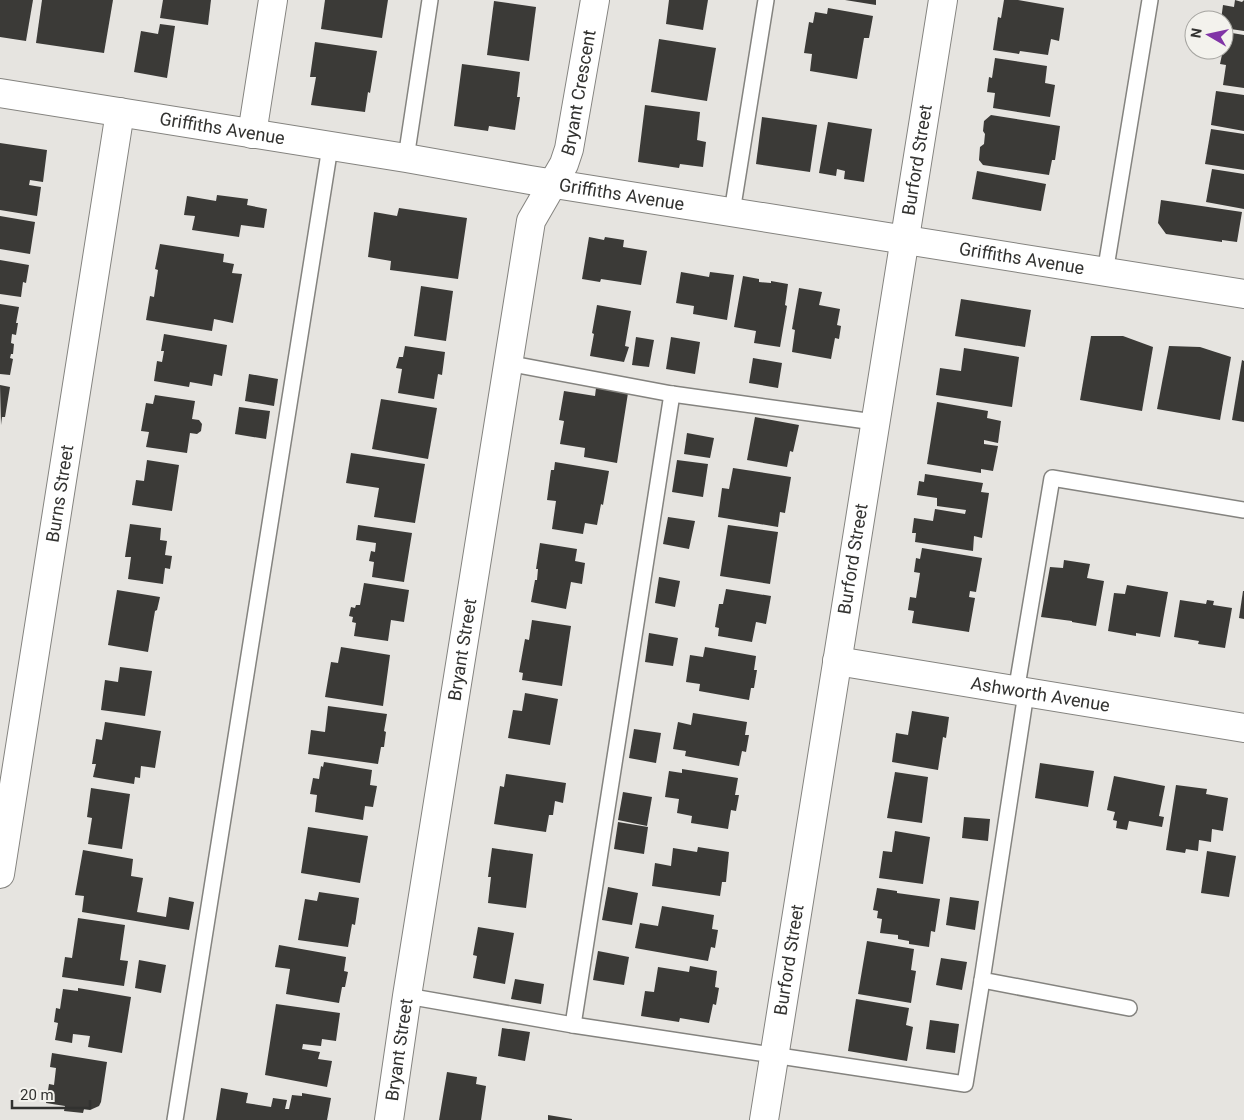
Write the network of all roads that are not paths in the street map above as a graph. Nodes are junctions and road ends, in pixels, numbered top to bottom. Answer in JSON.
{"nodes":[{"id":1,"x":273,"y":0,"type":"edge"},
{"id":2,"x":430,"y":0,"type":"edge"},
{"id":3,"x":595,"y":0,"type":"edge"},
{"id":4,"x":766,"y":0,"type":"edge"},
{"id":5,"x":943,"y":0,"type":"edge"},
{"id":6,"x":1150,"y":0,"type":"edge"},
{"id":7,"x":0,"y":93,"type":"edge"},
{"id":8,"x":120,"y":112,"type":"junction"},
{"id":9,"x":252,"y":134,"type":"junction"},
{"id":10,"x":330,"y":146,"type":"junction"},
{"id":11,"x":406,"y":158,"type":"junction"},
{"id":12,"x":552,"y":183,"type":"junction"},
{"id":13,"x":732,"y":212,"type":"junction"},
{"id":14,"x":904,"y":240,"type":"junction"},
{"id":15,"x":1105,"y":273,"type":"junction"},
{"id":16,"x":1244,"y":294,"type":"edge"},
{"id":17,"x":508,"y":363,"type":"junction"},
{"id":18,"x":672,"y":394,"type":"junction"},
{"id":19,"x":874,"y":422,"type":"junction"},
{"id":20,"x":1244,"y":510,"type":"edge"},
{"id":21,"x":837,"y":661,"type":"junction"},
{"id":22,"x":1021,"y":692,"type":"junction"},
{"id":23,"x":1244,"y":728,"type":"edge"},
{"id":24,"x":0,"y":874,"type":"edge"},
{"id":25,"x":982,"y":980,"type":"junction"},
{"id":26,"x":407,"y":996,"type":"junction"},
{"id":27,"x":1129,"y":1008,"type":"dead end"},
{"id":28,"x":573,"y":1025,"type":"junction"},
{"id":29,"x":774,"y":1056,"type":"junction"},
{"id":30,"x":175,"y":1120,"type":"edge"},
{"id":31,"x":389,"y":1120,"type":"edge"},
{"id":32,"x":764,"y":1120,"type":"edge"}],
"edges":[{"from":1,"to":9,"type":"street"},
{"from":2,"to":11,"type":"lane"},
{"from":3,"to":12,"type":"street","name":"Bryant Crescent"},
{"from":4,"to":13,"type":"lane"},
{"from":5,"to":14,"type":"street","name":"Burford Street"},
{"from":6,"to":15,"type":"lane"},
{"from":7,"to":8,"type":"street","name":"Griffiths Avenue"},
{"from":8,"to":9,"type":"street","name":"Griffiths Avenue"},
{"from":8,"to":24,"type":"street","name":"Burns Street"},
{"from":9,"to":10,"type":"street","name":"Griffiths Avenue"},
{"from":10,"to":11,"type":"street","name":"Griffiths Avenue"},
{"from":10,"to":30,"type":"lane"},
{"from":11,"to":12,"type":"street","name":"Griffiths Avenue"},
{"from":12,"to":13,"type":"street","name":"Griffiths Avenue"},
{"from":12,"to":17,"type":"street","name":"Bryant Street"},
{"from":13,"to":14,"type":"street","name":"Griffiths Avenue"},
{"from":14,"to":15,"type":"street","name":"Griffiths Avenue"},
{"from":14,"to":19,"type":"street","name":"Burford Street"},
{"from":15,"to":16,"type":"street","name":"Griffiths Avenue"},
{"from":17,"to":18,"type":"lane"},
{"from":17,"to":26,"type":"street","name":"Bryant Street"},
{"from":18,"to":19,"type":"lane"},
{"from":18,"to":28,"type":"lane"},
{"from":19,"to":21,"type":"street","name":"Burford Street"},
{"from":20,"to":22,"type":"lane"},
{"from":21,"to":22,"type":"street","name":"Ashworth Avenue"},
{"from":21,"to":29,"type":"street","name":"Burford Street"},
{"from":22,"to":23,"type":"street","name":"Ashworth Avenue"},
{"from":22,"to":25,"type":"lane"},
{"from":25,"to":27,"type":"lane"},
{"from":25,"to":29,"type":"lane"},
{"from":26,"to":28,"type":"lane"},
{"from":26,"to":31,"type":"street","name":"Bryant Street"},
{"from":28,"to":29,"type":"lane"},
{"from":29,"to":32,"type":"street","name":"Burford Street"}]}
